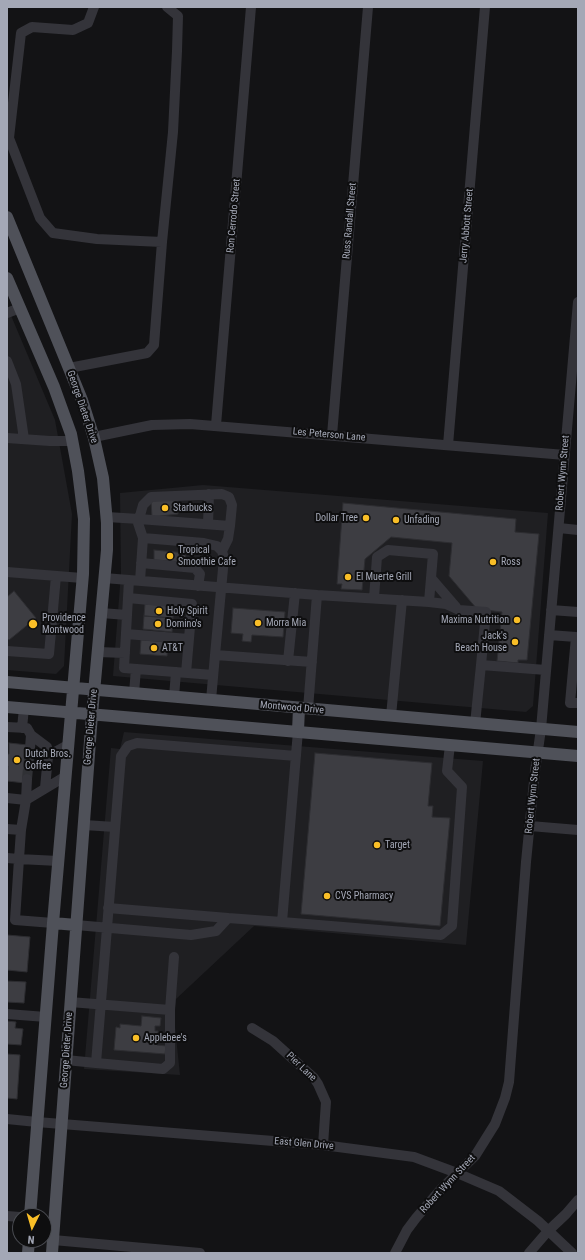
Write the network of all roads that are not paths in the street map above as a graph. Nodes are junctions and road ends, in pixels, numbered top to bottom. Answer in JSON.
{"nodes":[{"id":1,"x":94,"y":7,"type":"edge"},
{"id":2,"x":167,"y":7,"type":"edge"},
{"id":3,"x":251,"y":7,"type":"edge"},
{"id":4,"x":368,"y":7,"type":"edge"},
{"id":5,"x":485,"y":7,"type":"edge"},
{"id":6,"x":8,"y":138,"type":"edge"},
{"id":7,"x":7,"y":217,"type":"edge"},
{"id":8,"x":162,"y":242,"type":"junction"},
{"id":9,"x":7,"y":279,"type":"edge"},
{"id":10,"x":578,"y":302,"type":"edge"},
{"id":11,"x":20,"y":308,"type":"junction"},
{"id":12,"x":7,"y":313,"type":"edge"},
{"id":13,"x":7,"y":361,"type":"edge"},
{"id":14,"x":69,"y":368,"type":"junction"},
{"id":15,"x":216,"y":425,"type":"junction"},
{"id":16,"x":332,"y":435,"type":"junction"},
{"id":17,"x":94,"y":437,"type":"junction"},
{"id":18,"x":7,"y":438,"type":"edge"},
{"id":19,"x":24,"y":439,"type":"junction"},
{"id":20,"x":73,"y":441,"type":"junction"},
{"id":21,"x":448,"y":445,"type":"junction"},
{"id":22,"x":565,"y":455,"type":"junction"},
{"id":23,"x":209,"y":494,"type":"junction"},
{"id":24,"x":107,"y":517,"type":"junction"},
{"id":25,"x":139,"y":519,"type":"junction"},
{"id":26,"x":208,"y":524,"type":"junction"},
{"id":27,"x":230,"y":526,"type":"junction"},
{"id":28,"x":559,"y":528,"type":"junction"},
{"id":29,"x":578,"y":530,"type":"edge"},
{"id":30,"x":143,"y":538,"type":"junction"},
{"id":31,"x":222,"y":551,"type":"junction"},
{"id":32,"x":141,"y":563,"type":"junction"},
{"id":33,"x":7,"y":572,"type":"edge"},
{"id":34,"x":56,"y":576,"type":"junction"},
{"id":35,"x":82,"y":578,"type":"junction"},
{"id":36,"x":104,"y":578,"type":"junction"},
{"id":37,"x":431,"y":578,"type":"junction"},
{"id":38,"x":129,"y":580,"type":"junction"},
{"id":39,"x":140,"y":581,"type":"junction"},
{"id":40,"x":198,"y":586,"type":"junction"},
{"id":41,"x":221,"y":587,"type":"junction"},
{"id":42,"x":295,"y":593,"type":"junction"},
{"id":43,"x":317,"y":595,"type":"junction"},
{"id":44,"x":128,"y":598,"type":"junction"},
{"id":45,"x":374,"y":598,"type":"junction"},
{"id":46,"x":402,"y":600,"type":"junction"},
{"id":47,"x":429,"y":602,"type":"junction"},
{"id":48,"x":459,"y":610,"type":"junction"},
{"id":49,"x":552,"y":610,"type":"junction"},
{"id":50,"x":578,"y":612,"type":"edge"},
{"id":51,"x":101,"y":613,"type":"junction"},
{"id":52,"x":127,"y":615,"type":"junction"},
{"id":53,"x":126,"y":634,"type":"junction"},
{"id":54,"x":549,"y":634,"type":"junction"},
{"id":55,"x":189,"y":639,"type":"junction"},
{"id":56,"x":7,"y":651,"type":"edge"},
{"id":57,"x":98,"y":652,"type":"junction"},
{"id":58,"x":124,"y":653,"type":"junction"},
{"id":59,"x":215,"y":655,"type":"junction"},
{"id":60,"x":288,"y":661,"type":"junction"},
{"id":61,"x":312,"y":662,"type":"junction"},
{"id":62,"x":481,"y":665,"type":"junction"},
{"id":63,"x":136,"y":669,"type":"junction"},
{"id":64,"x":546,"y":670,"type":"junction"},
{"id":65,"x":176,"y":672,"type":"junction"},
{"id":66,"x":186,"y":673,"type":"junction"},
{"id":67,"x":213,"y":675,"type":"junction"},
{"id":68,"x":7,"y":682,"type":"edge"},
{"id":69,"x":73,"y":688,"type":"junction"},
{"id":70,"x":94,"y":690,"type":"junction"},
{"id":71,"x":134,"y":693,"type":"junction"},
{"id":72,"x":174,"y":697,"type":"junction"},
{"id":73,"x":211,"y":700,"type":"junction"},
{"id":74,"x":578,"y":704,"type":"edge"},
{"id":75,"x":7,"y":707,"type":"edge"},
{"id":76,"x":24,"y":708,"type":"junction"},
{"id":77,"x":304,"y":709,"type":"junction"},
{"id":78,"x":71,"y":712,"type":"junction"},
{"id":79,"x":92,"y":714,"type":"junction"},
{"id":80,"x":391,"y":716,"type":"junction"},
{"id":81,"x":476,"y":724,"type":"junction"},
{"id":82,"x":7,"y":727,"type":"edge"},
{"id":83,"x":22,"y":728,"type":"junction"},
{"id":84,"x":541,"y":729,"type":"junction"},
{"id":85,"x":298,"y":731,"type":"junction"},
{"id":86,"x":578,"y":732,"type":"edge"},
{"id":87,"x":31,"y":735,"type":"junction"},
{"id":88,"x":68,"y":745,"type":"junction"},
{"id":89,"x":450,"y":745,"type":"junction"},
{"id":90,"x":30,"y":748,"type":"tunnel mouth"},
{"id":91,"x":537,"y":753,"type":"junction"},
{"id":92,"x":48,"y":756,"type":"junction"},
{"id":93,"x":296,"y":756,"type":"junction"},
{"id":94,"x":578,"y":756,"type":"edge"},
{"id":95,"x":66,"y":776,"type":"junction"},
{"id":96,"x":27,"y":779,"type":"tunnel mouth"},
{"id":97,"x":45,"y":788,"type":"junction"},
{"id":98,"x":7,"y":798,"type":"edge"},
{"id":99,"x":26,"y":800,"type":"junction"},
{"id":100,"x":84,"y":825,"type":"junction"},
{"id":101,"x":530,"y":826,"type":"junction"},
{"id":102,"x":115,"y":827,"type":"junction"},
{"id":103,"x":7,"y":829,"type":"edge"},
{"id":104,"x":21,"y":830,"type":"junction"},
{"id":105,"x":578,"y":830,"type":"edge"},
{"id":106,"x":7,"y":858,"type":"edge"},
{"id":107,"x":19,"y":859,"type":"junction"},
{"id":108,"x":58,"y":861,"type":"junction"},
{"id":109,"x":108,"y":908,"type":"junction"},
{"id":110,"x":228,"y":918,"type":"junction"},
{"id":111,"x":282,"y":922,"type":"junction"},
{"id":112,"x":53,"y":923,"type":"junction"},
{"id":113,"x":76,"y":925,"type":"junction"},
{"id":114,"x":106,"y":928,"type":"junction"},
{"id":115,"x":174,"y":956,"type":"dead end"},
{"id":116,"x":70,"y":1002,"type":"junction"},
{"id":117,"x":100,"y":1004,"type":"junction"},
{"id":118,"x":170,"y":1010,"type":"junction"},
{"id":119,"x":7,"y":1014,"type":"edge"},
{"id":120,"x":46,"y":1017,"type":"junction"},
{"id":121,"x":252,"y":1028,"type":"dead end"},
{"id":122,"x":66,"y":1060,"type":"junction"},
{"id":123,"x":96,"y":1063,"type":"junction"},
{"id":124,"x":7,"y":1119,"type":"edge"},
{"id":125,"x":37,"y":1122,"type":"junction"},
{"id":126,"x":61,"y":1124,"type":"junction"},
{"id":127,"x":323,"y":1145,"type":"junction"},
{"id":128,"x":457,"y":1172,"type":"junction"},
{"id":129,"x":578,"y":1200,"type":"edge"},
{"id":130,"x":31,"y":1208,"type":"edge"},
{"id":131,"x":548,"y":1231,"type":"junction"},
{"id":132,"x":53,"y":1240,"type":"junction"},
{"id":133,"x":52,"y":1253,"type":"edge"},
{"id":134,"x":200,"y":1253,"type":"edge"},
{"id":135,"x":395,"y":1253,"type":"edge"},
{"id":136,"x":529,"y":1253,"type":"edge"},
{"id":137,"x":572,"y":1253,"type":"edge"}],
"edges":[{"from":1,"to":6,"type":"street"},
{"from":2,"to":8,"type":"street"},
{"from":3,"to":15,"type":"street","name":"Ron Cerrodo Street"},
{"from":4,"to":16,"type":"street","name":"Russ Randall Street"},
{"from":5,"to":21,"type":"street","name":"Jerry Abbott Street"},
{"from":6,"to":8,"type":"street"},
{"from":7,"to":14,"type":"main road","name":"George Dieter Drive"},
{"from":8,"to":14,"type":"street"},
{"from":9,"to":11,"type":"main road","name":"George Dieter Drive"},
{"from":10,"to":22,"type":"street","name":"Robert Wynn Street"},
{"from":11,"to":12,"type":"street"},
{"from":11,"to":20,"type":"main road","name":"George Dieter Drive"},
{"from":13,"to":19,"type":"street"},
{"from":14,"to":17,"type":"main road","name":"George Dieter Drive"},
{"from":15,"to":16,"type":"street","name":"Les Peterson Lane"},
{"from":15,"to":17,"type":"street","name":"Les Peterson Lane"},
{"from":16,"to":21,"type":"street","name":"Les Peterson Lane"},
{"from":17,"to":20,"type":"main road"},
{"from":17,"to":24,"type":"main road","name":"George Dieter Drive"},
{"from":18,"to":19,"type":"street"},
{"from":19,"to":20,"type":"street"},
{"from":20,"to":35,"type":"main road","name":"George Dieter Drive"},
{"from":21,"to":22,"type":"street","name":"Les Peterson Lane"},
{"from":22,"to":28,"type":"street","name":"Robert Wynn Street"},
{"from":23,"to":25,"type":"street"},
{"from":23,"to":26,"type":"street"},
{"from":23,"to":27,"type":"street"},
{"from":24,"to":25,"type":"street"},
{"from":24,"to":36,"type":"main road","name":"George Dieter Drive"},
{"from":25,"to":26,"type":"street"},
{"from":25,"to":30,"type":"street"},
{"from":26,"to":27,"type":"street"},
{"from":27,"to":31,"type":"street"},
{"from":28,"to":29,"type":"street"},
{"from":28,"to":49,"type":"street","name":"Robert Wynn Street"},
{"from":30,"to":31,"type":"street"},
{"from":30,"to":32,"type":"street"},
{"from":31,"to":41,"type":"street"},
{"from":32,"to":39,"type":"street"},
{"from":32,"to":40,"type":"street"},
{"from":33,"to":34,"type":"street"},
{"from":34,"to":35,"type":"street"},
{"from":34,"to":56,"type":"street"},
{"from":35,"to":69,"type":"main road","name":"George Dieter Drive"},
{"from":36,"to":38,"type":"street"},
{"from":36,"to":51,"type":"main road","name":"George Dieter Drive"},
{"from":37,"to":45,"type":"street"},
{"from":37,"to":47,"type":"street"},
{"from":37,"to":48,"type":"street"},
{"from":38,"to":39,"type":"street"},
{"from":38,"to":44,"type":"street"},
{"from":39,"to":40,"type":"street"},
{"from":40,"to":41,"type":"street"},
{"from":41,"to":42,"type":"street"},
{"from":41,"to":59,"type":"street"},
{"from":42,"to":43,"type":"street"},
{"from":42,"to":60,"type":"street"},
{"from":43,"to":45,"type":"street"},
{"from":43,"to":61,"type":"street"},
{"from":44,"to":52,"type":"street"},
{"from":44,"to":55,"type":"street"},
{"from":45,"to":46,"type":"street"},
{"from":46,"to":47,"type":"street"},
{"from":46,"to":80,"type":"street"},
{"from":47,"to":48,"type":"street"},
{"from":48,"to":62,"type":"street"},
{"from":49,"to":50,"type":"street"},
{"from":49,"to":54,"type":"street","name":"Robert Wynn Street"},
{"from":51,"to":52,"type":"street"},
{"from":51,"to":57,"type":"main road","name":"George Dieter Drive"},
{"from":52,"to":53,"type":"street"},
{"from":53,"to":55,"type":"street"},
{"from":53,"to":58,"type":"street"},
{"from":54,"to":64,"type":"street","name":"Robert Wynn Street"},
{"from":54,"to":74,"type":"street"},
{"from":55,"to":66,"type":"street"},
{"from":57,"to":58,"type":"street"},
{"from":57,"to":70,"type":"main road","name":"George Dieter Drive"},
{"from":58,"to":63,"type":"street"},
{"from":59,"to":60,"type":"street"},
{"from":59,"to":67,"type":"street"},
{"from":60,"to":61,"type":"street"},
{"from":61,"to":77,"type":"street"},
{"from":62,"to":64,"type":"street"},
{"from":62,"to":81,"type":"street"},
{"from":63,"to":65,"type":"street"},
{"from":63,"to":71,"type":"street"},
{"from":64,"to":84,"type":"street","name":"Robert Wynn Street"},
{"from":65,"to":66,"type":"street"},
{"from":65,"to":72,"type":"street"},
{"from":66,"to":67,"type":"street"},
{"from":67,"to":73,"type":"street"},
{"from":68,"to":69,"type":"main road","name":"Montwood Drive"},
{"from":69,"to":70,"type":"main road","name":"Montwood Drive"},
{"from":69,"to":78,"type":"main road","name":"George Dieter Drive"},
{"from":70,"to":71,"type":"main road","name":"Montwood Drive"},
{"from":70,"to":79,"type":"main road","name":"George Dieter Drive"},
{"from":71,"to":72,"type":"main road","name":"Montwood Drive"},
{"from":72,"to":73,"type":"main road","name":"Montwood Drive"},
{"from":73,"to":77,"type":"main road","name":"Montwood Drive"},
{"from":75,"to":76,"type":"main road"},
{"from":76,"to":78,"type":"main road"},
{"from":76,"to":83,"type":"street"},
{"from":77,"to":80,"type":"main road","name":"Montwood Drive"},
{"from":77,"to":85,"type":"main road"},
{"from":78,"to":79,"type":"main road"},
{"from":78,"to":88,"type":"main road","name":"George Dieter Drive"},
{"from":79,"to":85,"type":"main road"},
{"from":79,"to":100,"type":"main road","name":"George Dieter Drive"},
{"from":80,"to":81,"type":"main road","name":"Montwood Drive"},
{"from":81,"to":84,"type":"main road","name":"Montwood Drive"},
{"from":82,"to":83,"type":"street"},
{"from":83,"to":87,"type":"street"},
{"from":84,"to":86,"type":"main road","name":"Montwood Drive"},
{"from":84,"to":91,"type":"street","name":"Robert Wynn Street"},
{"from":85,"to":89,"type":"main road"},
{"from":85,"to":93,"type":"street"},
{"from":87,"to":90,"type":"street"},
{"from":87,"to":92,"type":"street"},
{"from":88,"to":92,"type":"street"},
{"from":88,"to":95,"type":"main road","name":"George Dieter Drive"},
{"from":89,"to":91,"type":"main road"},
{"from":89,"to":111,"type":"street"},
{"from":91,"to":94,"type":"main road"},
{"from":91,"to":101,"type":"street","name":"Robert Wynn Street"},
{"from":92,"to":97,"type":"street"},
{"from":93,"to":102,"type":"street"},
{"from":93,"to":111,"type":"street"},
{"from":95,"to":97,"type":"street"},
{"from":95,"to":108,"type":"main road","name":"George Dieter Drive"},
{"from":96,"to":99,"type":"street"},
{"from":97,"to":99,"type":"street"},
{"from":98,"to":99,"type":"street"},
{"from":99,"to":104,"type":"street"},
{"from":100,"to":102,"type":"street"},
{"from":100,"to":113,"type":"main road","name":"George Dieter Drive"},
{"from":101,"to":105,"type":"street"},
{"from":101,"to":128,"type":"street","name":"Robert Wynn Street"},
{"from":102,"to":109,"type":"street"},
{"from":103,"to":104,"type":"street"},
{"from":104,"to":107,"type":"street"},
{"from":106,"to":107,"type":"street"},
{"from":107,"to":108,"type":"street"},
{"from":107,"to":112,"type":"street"},
{"from":108,"to":112,"type":"main road","name":"George Dieter Drive"},
{"from":109,"to":110,"type":"street"},
{"from":109,"to":114,"type":"street"},
{"from":110,"to":111,"type":"street"},
{"from":110,"to":114,"type":"street"},
{"from":112,"to":113,"type":"main road"},
{"from":112,"to":120,"type":"main road","name":"George Dieter Drive"},
{"from":113,"to":114,"type":"street"},
{"from":113,"to":116,"type":"main road","name":"George Dieter Drive"},
{"from":114,"to":117,"type":"street"},
{"from":115,"to":118,"type":"street"},
{"from":116,"to":117,"type":"street"},
{"from":116,"to":122,"type":"main road","name":"George Dieter Drive"},
{"from":117,"to":118,"type":"street"},
{"from":117,"to":123,"type":"street"},
{"from":118,"to":123,"type":"street"},
{"from":119,"to":120,"type":"street"},
{"from":120,"to":125,"type":"main road","name":"George Dieter Drive"},
{"from":121,"to":127,"type":"street","name":"Pier Lane"},
{"from":122,"to":123,"type":"street"},
{"from":122,"to":126,"type":"main road","name":"George Dieter Drive"},
{"from":124,"to":125,"type":"street","name":"East Glen Drive"},
{"from":125,"to":126,"type":"street","name":"East Glen Drive"},
{"from":125,"to":130,"type":"main road","name":"George Dieter Drive"},
{"from":126,"to":127,"type":"street","name":"East Glen Drive"},
{"from":126,"to":132,"type":"main road","name":"George Dieter Drive"},
{"from":127,"to":128,"type":"street","name":"East Glen Drive"},
{"from":128,"to":131,"type":"street","name":"East Glen Drive"},
{"from":128,"to":135,"type":"street","name":"Robert Wynn Street"},
{"from":129,"to":131,"type":"street"},
{"from":131,"to":136,"type":"street"},
{"from":131,"to":137,"type":"street","name":"East Glen Drive"},
{"from":132,"to":133,"type":"main road","name":"George Dieter Drive"},
{"from":132,"to":134,"type":"street"}]}
